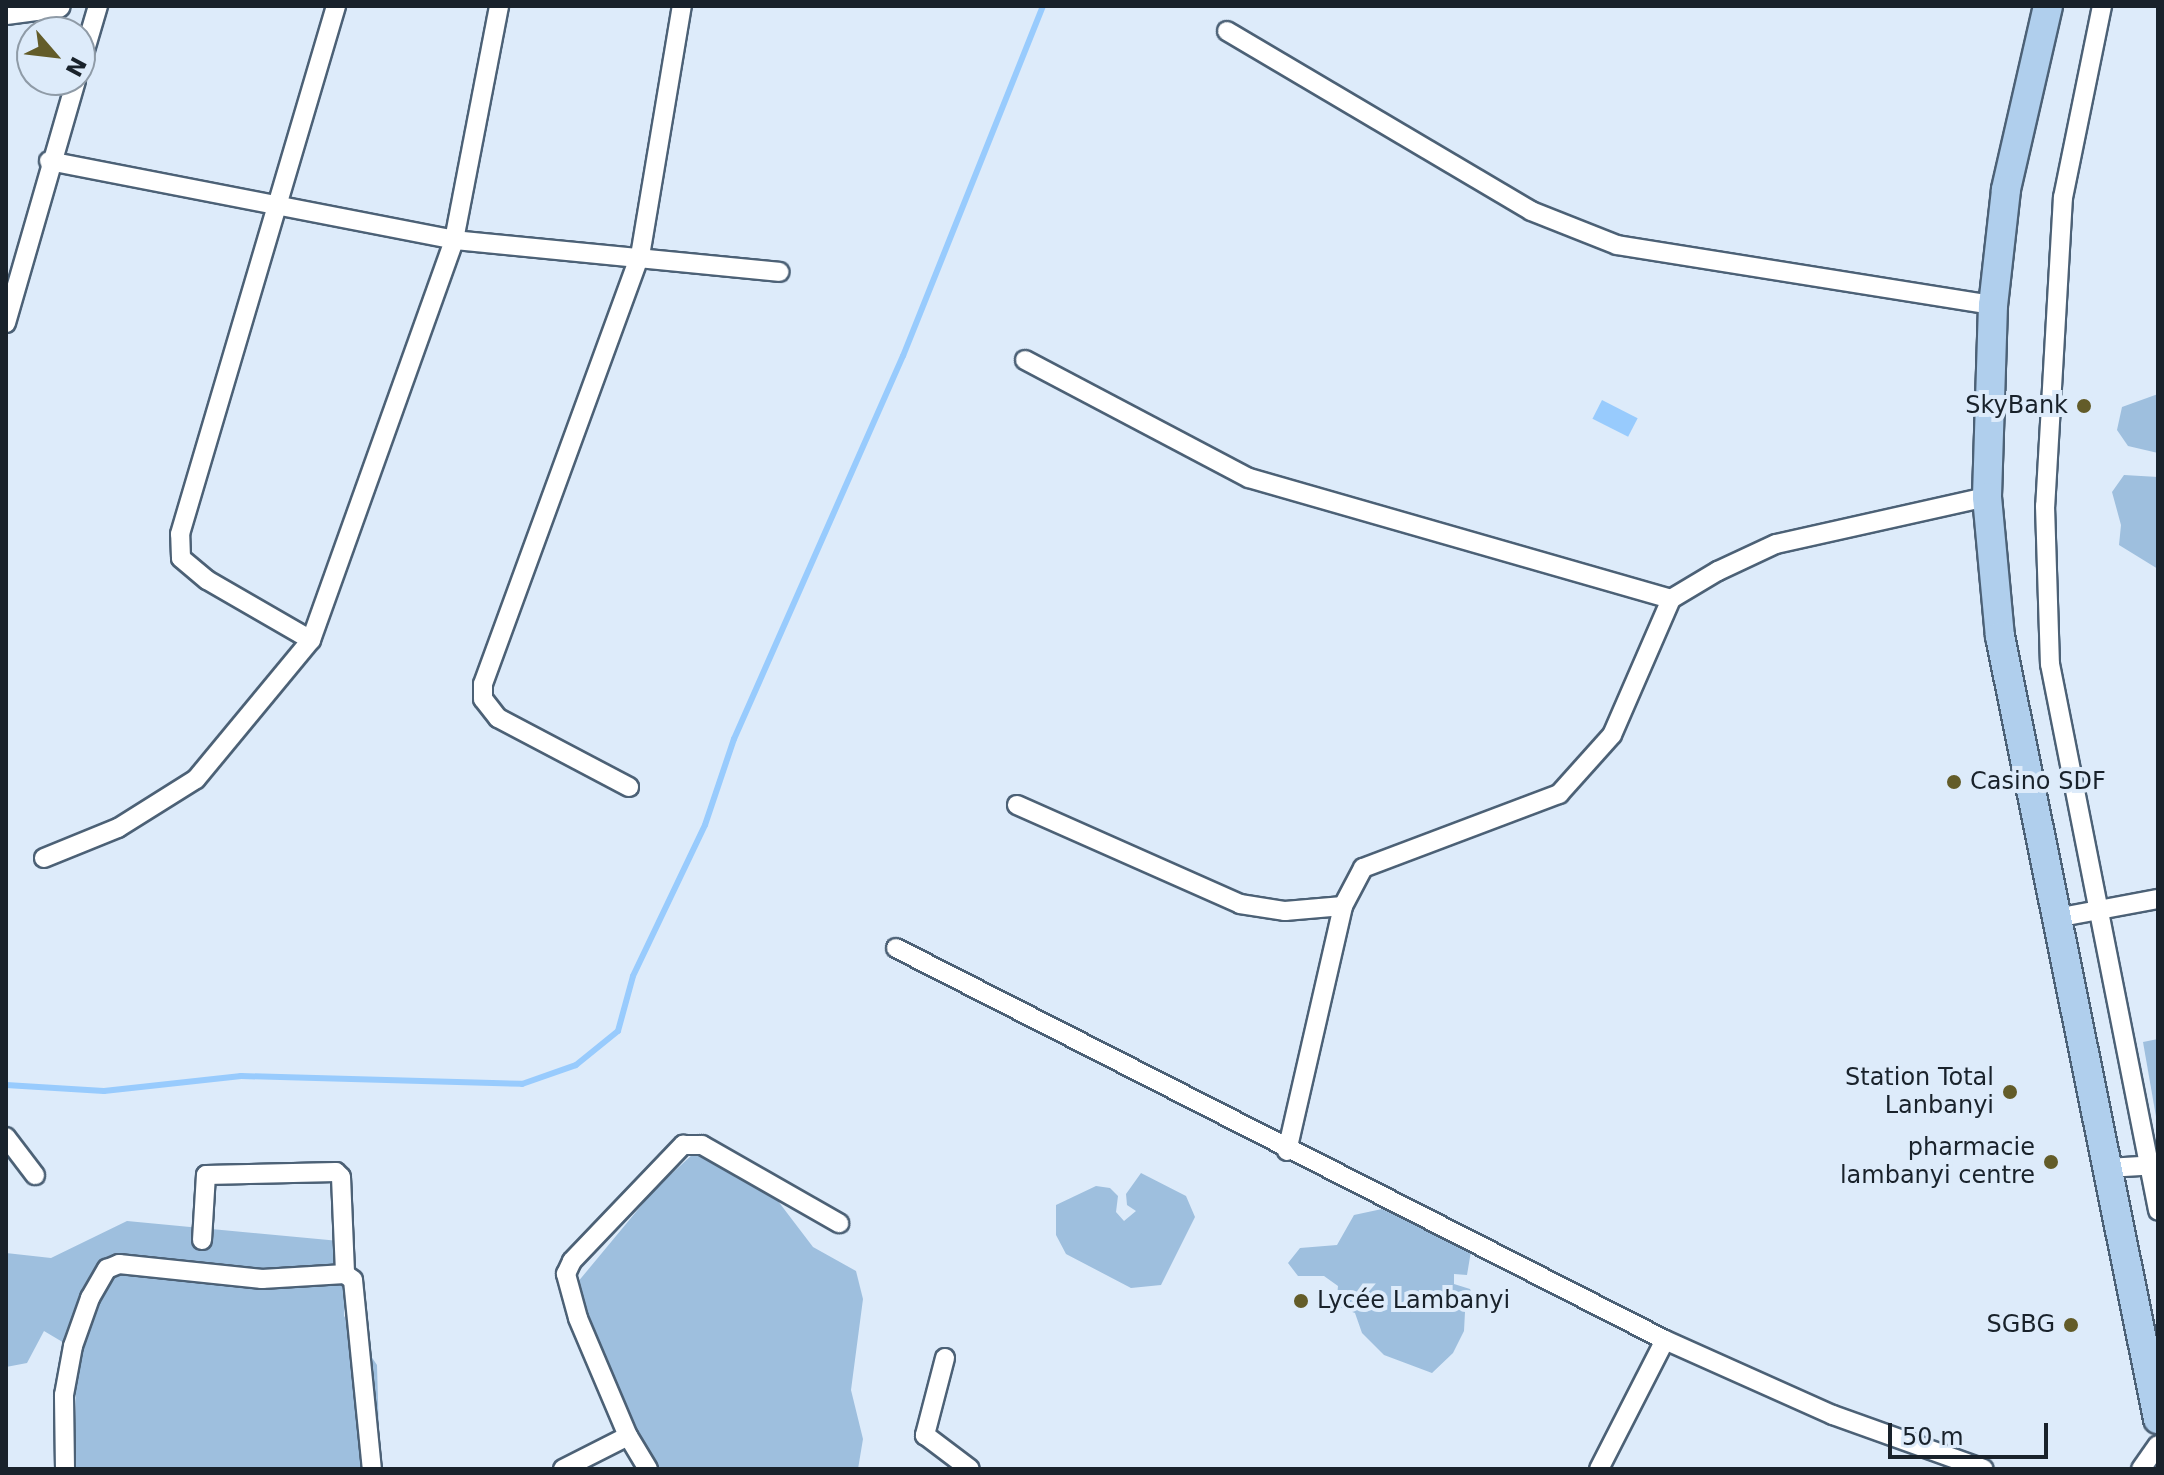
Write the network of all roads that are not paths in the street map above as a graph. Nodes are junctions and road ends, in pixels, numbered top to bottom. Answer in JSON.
{"nodes":[{"id":1,"x":59,"y":6,"type":"edge"},
{"id":2,"x":336,"y":6,"type":"edge"},
{"id":3,"x":499,"y":6,"type":"edge"},
{"id":4,"x":682,"y":6,"type":"edge"},
{"id":5,"x":2048,"y":6,"type":"edge"},
{"id":6,"x":2102,"y":6,"type":"edge"},
{"id":7,"x":6,"y":13,"type":"edge"},
{"id":8,"x":1227,"y":31,"type":"dead end"},
{"id":9,"x":71,"y":96,"type":"edge"},
{"id":10,"x":49,"y":161,"type":"junction"},
{"id":11,"x":279,"y":203,"type":"junction"},
{"id":12,"x":454,"y":240,"type":"junction"},
{"id":13,"x":640,"y":256,"type":"junction"},
{"id":14,"x":779,"y":272,"type":"dead end"},
{"id":15,"x":11,"y":288,"type":"edge"},
{"id":16,"x":1993,"y":305,"type":"junction"},
{"id":17,"x":6,"y":323,"type":"edge"},
{"id":18,"x":1025,"y":360,"type":"dead end"},
{"id":19,"x":1987,"y":497,"type":"junction"},
{"id":20,"x":1671,"y":599,"type":"junction"},
{"id":21,"x":311,"y":640,"type":"junction"},
{"id":22,"x":629,"y":787,"type":"dead end"},
{"id":23,"x":1017,"y":805,"type":"dead end"},
{"id":24,"x":44,"y":858,"type":"dead end"},
{"id":25,"x":2158,"y":899,"type":"edge"},
{"id":26,"x":1343,"y":906,"type":"junction"},
{"id":27,"x":2100,"y":910,"type":"junction"},
{"id":28,"x":2056,"y":918,"type":"junction"},
{"id":29,"x":896,"y":948,"type":"dead end"},
{"id":30,"x":6,"y":1137,"type":"edge"},
{"id":31,"x":1287,"y":1151,"type":"junction"},
{"id":32,"x":2153,"y":1163,"type":"edge"},
{"id":33,"x":2107,"y":1168,"type":"junction"},
{"id":34,"x":35,"y":1175,"type":"dead end"},
{"id":35,"x":2158,"y":1210,"type":"edge"},
{"id":36,"x":839,"y":1223,"type":"dead end"},
{"id":37,"x":202,"y":1240,"type":"dead end"},
{"id":38,"x":345,"y":1274,"type":"junction"},
{"id":39,"x":1665,"y":1340,"type":"junction"},
{"id":40,"x":945,"y":1358,"type":"dead end"},
{"id":41,"x":2158,"y":1419,"type":"edge"},
{"id":42,"x":628,"y":1436,"type":"junction"},
{"id":43,"x":2158,"y":1445,"type":"edge"},
{"id":44,"x":65,"y":1469,"type":"edge"},
{"id":45,"x":372,"y":1469,"type":"edge"},
{"id":46,"x":563,"y":1469,"type":"edge"},
{"id":47,"x":648,"y":1469,"type":"edge"},
{"id":48,"x":970,"y":1469,"type":"edge"},
{"id":49,"x":1599,"y":1469,"type":"edge"},
{"id":50,"x":1984,"y":1469,"type":"edge"},
{"id":51,"x":2141,"y":1469,"type":"edge"}],
"edges":[{"from":1,"to":7,"type":"street"},
{"from":2,"to":11,"type":"street"},
{"from":3,"to":12,"type":"street"},
{"from":4,"to":13,"type":"street"},
{"from":5,"to":16,"type":"main road"},
{"from":6,"to":27,"type":"street"},
{"from":8,"to":16,"type":"street"},
{"from":9,"to":10,"type":"street"},
{"from":10,"to":11,"type":"street"},
{"from":10,"to":15,"type":"street"},
{"from":11,"to":12,"type":"street"},
{"from":11,"to":21,"type":"street"},
{"from":12,"to":13,"type":"street"},
{"from":12,"to":21,"type":"street"},
{"from":13,"to":14,"type":"street"},
{"from":13,"to":22,"type":"street"},
{"from":15,"to":17,"type":"street"},
{"from":16,"to":19,"type":"main road"},
{"from":18,"to":20,"type":"street"},
{"from":19,"to":20,"type":"street"},
{"from":19,"to":28,"type":"main road"},
{"from":20,"to":26,"type":"street"},
{"from":21,"to":24,"type":"street"},
{"from":23,"to":26,"type":"street"},
{"from":25,"to":27,"type":"street"},
{"from":26,"to":31,"type":"street"},
{"from":27,"to":28,"type":"street"},
{"from":27,"to":32,"type":"street"},
{"from":28,"to":33,"type":"main road"},
{"from":29,"to":31,"type":"street"},
{"from":30,"to":34,"type":"street"},
{"from":31,"to":39,"type":"street"},
{"from":32,"to":33,"type":"street"},
{"from":32,"to":35,"type":"street"},
{"from":33,"to":41,"type":"main road"},
{"from":36,"to":42,"type":"street"},
{"from":37,"to":38,"type":"street"},
{"from":38,"to":44,"type":"street"},
{"from":38,"to":45,"type":"street"},
{"from":39,"to":49,"type":"street"},
{"from":39,"to":50,"type":"street"},
{"from":40,"to":48,"type":"street"},
{"from":42,"to":46,"type":"street"},
{"from":42,"to":47,"type":"street"},
{"from":43,"to":51,"type":"street"}]}
